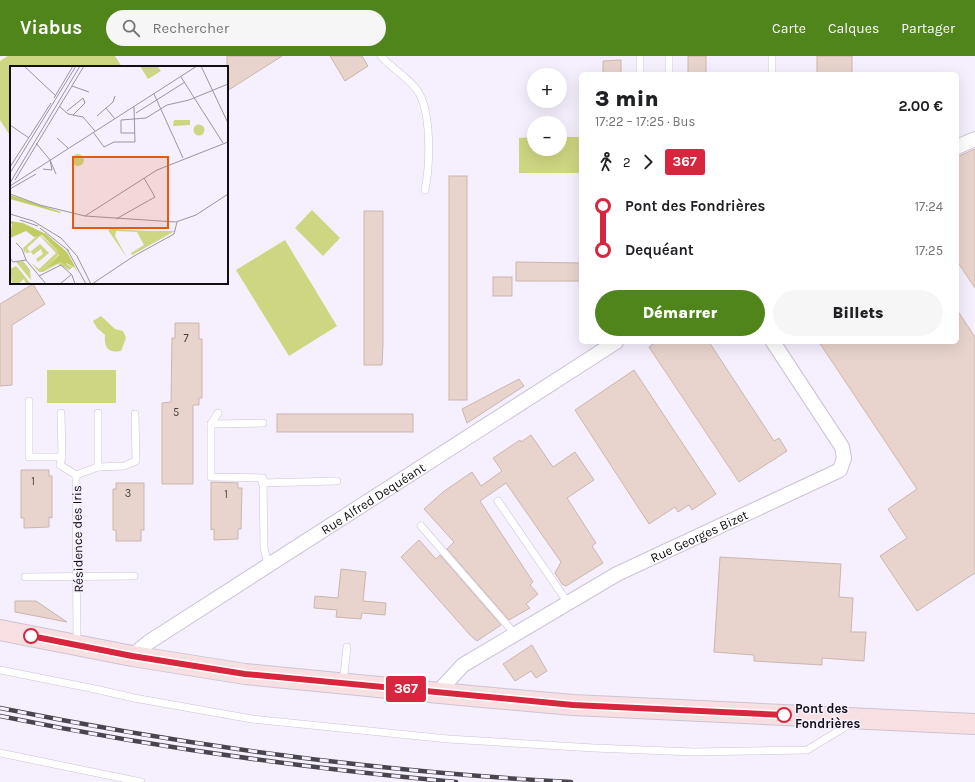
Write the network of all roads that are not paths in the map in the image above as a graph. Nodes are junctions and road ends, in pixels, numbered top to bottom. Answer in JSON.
{"nodes":[{"id":1,"x":381,"y":56,"type":"edge"},
{"id":2,"x":640,"y":56,"type":"edge"},
{"id":3,"x":669,"y":56,"type":"edge"},
{"id":4,"x":772,"y":56,"type":"edge"},
{"id":5,"x":640,"y":72,"type":"edge"},
{"id":6,"x":669,"y":72,"type":"edge"},
{"id":7,"x":772,"y":72,"type":"edge"},
{"id":8,"x":975,"y":139,"type":"edge"},
{"id":9,"x":959,"y":146,"type":"edge"},
{"id":10,"x":425,"y":190,"type":"dead end"},
{"id":11,"x":613,"y":344,"type":"edge"},
{"id":12,"x":774,"y":344,"type":"edge"},
{"id":13,"x":29,"y":401,"type":"dead end"},
{"id":14,"x":61,"y":413,"type":"dead end"},
{"id":15,"x":98,"y":413,"type":"dead end"},
{"id":16,"x":218,"y":413,"type":"dead end"},
{"id":17,"x":135,"y":414,"type":"dead end"},
{"id":18,"x":263,"y":423,"type":"dead end"},
{"id":19,"x":211,"y":424,"type":"junction"},
{"id":20,"x":62,"y":457,"type":"junction"},
{"id":21,"x":98,"y":467,"type":"junction"},
{"id":22,"x":76,"y":475,"type":"junction"},
{"id":23,"x":337,"y":481,"type":"dead end"},
{"id":24,"x":262,"y":483,"type":"junction"},
{"id":25,"x":498,"y":501,"type":"dead end"},
{"id":26,"x":421,"y":526,"type":"dead end"},
{"id":27,"x":268,"y":564,"type":"junction"},
{"id":28,"x":134,"y":576,"type":"dead end"},
{"id":29,"x":25,"y":577,"type":"dead end"},
{"id":30,"x":78,"y":577,"type":"junction"},
{"id":31,"x":568,"y":603,"type":"junction"},
{"id":32,"x":0,"y":630,"type":"edge"},
{"id":33,"x":515,"y":634,"type":"junction"},
{"id":34,"x":77,"y":646,"type":"junction"},
{"id":35,"x":346,"y":647,"type":"dead end"},
{"id":36,"x":132,"y":656,"type":"junction"},
{"id":37,"x":0,"y":670,"type":"edge"},
{"id":38,"x":343,"y":683,"type":"junction"},
{"id":39,"x":438,"y":692,"type":"junction"},
{"id":40,"x":857,"y":720,"type":"junction"},
{"id":41,"x":975,"y":724,"type":"edge"},
{"id":42,"x":0,"y":753,"type":"edge"},
{"id":43,"x":142,"y":782,"type":"edge"}],
"edges":[{"from":1,"to":10,"type":"lane"},
{"from":2,"to":5,"type":"lane"},
{"from":3,"to":6,"type":"lane"},
{"from":4,"to":7,"type":"lane"},
{"from":8,"to":9,"type":"street"},
{"from":11,"to":27,"type":"street","name":"Rue Alfred Dequéant"},
{"from":12,"to":31,"type":"street","name":"Rue Georges Bizet"},
{"from":13,"to":20,"type":"lane"},
{"from":14,"to":20,"type":"lane"},
{"from":15,"to":21,"type":"lane"},
{"from":16,"to":19,"type":"lane"},
{"from":17,"to":21,"type":"lane"},
{"from":18,"to":19,"type":"lane"},
{"from":19,"to":24,"type":"lane"},
{"from":20,"to":22,"type":"lane","name":"Résidence des Iris"},
{"from":21,"to":22,"type":"lane"},
{"from":22,"to":30,"type":"lane","name":"Résidence des Iris"},
{"from":23,"to":24,"type":"lane"},
{"from":24,"to":27,"type":"lane"},
{"from":25,"to":31,"type":"lane"},
{"from":26,"to":33,"type":"lane"},
{"from":27,"to":36,"type":"street","name":"Rue Alfred Dequéant"},
{"from":28,"to":30,"type":"lane"},
{"from":29,"to":30,"type":"lane"},
{"from":30,"to":34,"type":"lane","name":"Résidence des Iris"},
{"from":31,"to":33,"type":"street","name":"Rue Georges Bizet"},
{"from":32,"to":34,"type":"street"},
{"from":33,"to":39,"type":"street","name":"Rue Georges Bizet"},
{"from":34,"to":36,"type":"street"},
{"from":35,"to":38,"type":"lane"},
{"from":36,"to":38,"type":"street"},
{"from":37,"to":40,"type":"lane"},
{"from":38,"to":39,"type":"street"},
{"from":39,"to":40,"type":"street"},
{"from":40,"to":41,"type":"street"},
{"from":42,"to":43,"type":"lane"}]}
